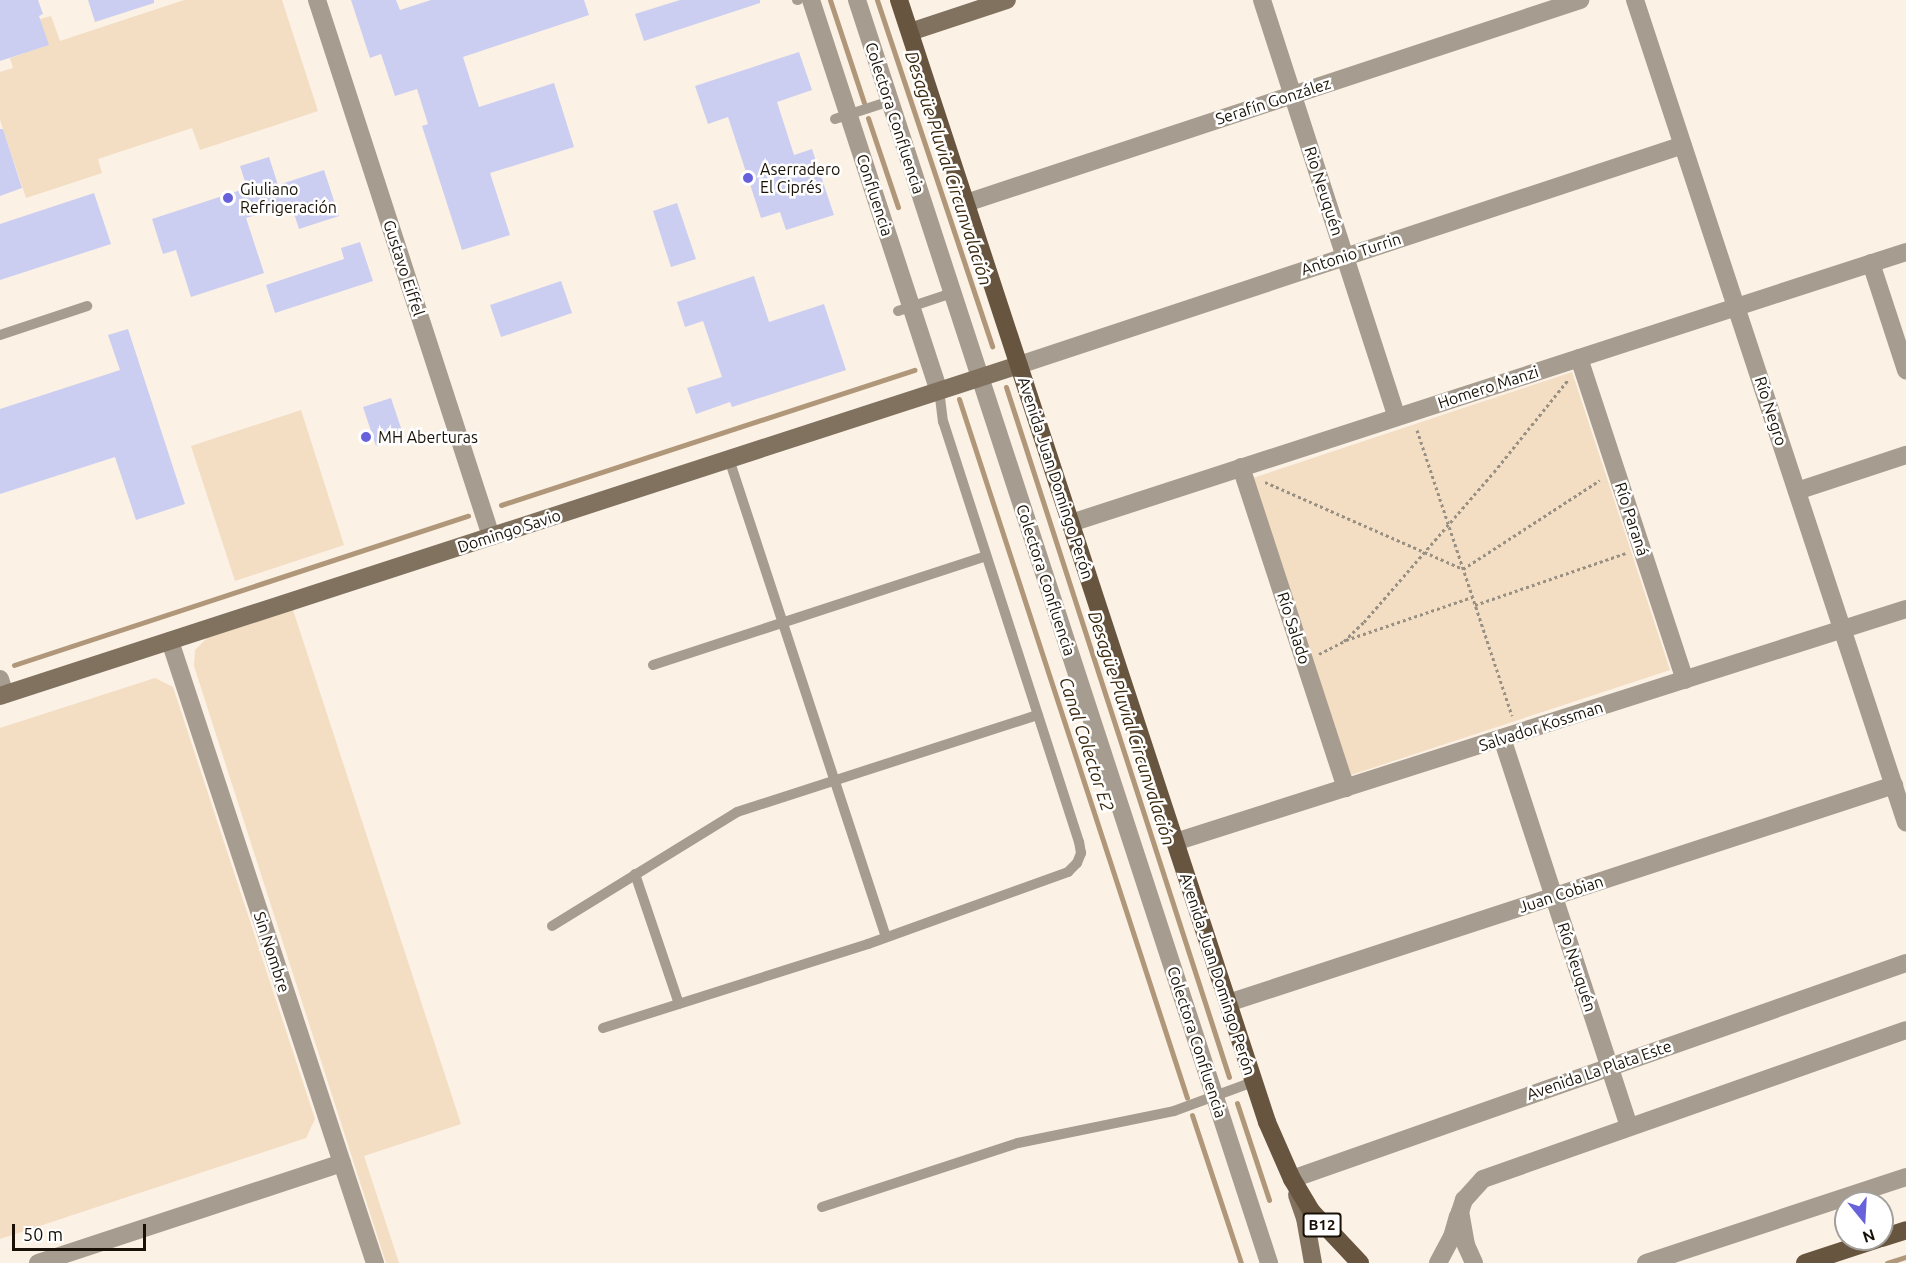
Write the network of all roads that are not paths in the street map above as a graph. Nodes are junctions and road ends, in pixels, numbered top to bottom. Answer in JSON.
{"nodes":[{"id":1,"x":317,"y":0,"type":"edge"},
{"id":2,"x":811,"y":0,"type":"edge"},
{"id":3,"x":857,"y":0,"type":"edge"},
{"id":4,"x":899,"y":0,"type":"edge"},
{"id":5,"x":1007,"y":0,"type":"edge"},
{"id":6,"x":1262,"y":0,"type":"edge"},
{"id":7,"x":1580,"y":0,"type":"edge"},
{"id":8,"x":1635,"y":0,"type":"edge"},
{"id":9,"x":910,"y":32,"type":"junction"},
{"id":10,"x":1293,"y":95,"type":"junction"},
{"id":11,"x":890,"y":101,"type":"junction"},
{"id":12,"x":842,"y":117,"type":"junction"},
{"id":13,"x":1683,"y":145,"type":"junction"},
{"id":14,"x":966,"y":203,"type":"junction"},
{"id":15,"x":1906,"y":252,"type":"edge"},
{"id":16,"x":1345,"y":256,"type":"junction"},
{"id":17,"x":1871,"y":263,"type":"junction"},
{"id":18,"x":952,"y":293,"type":"junction"},
{"id":19,"x":87,"y":306,"type":"dead end"},
{"id":20,"x":1736,"y":307,"type":"junction"},
{"id":21,"x":904,"y":309,"type":"junction"},
{"id":22,"x":0,"y":334,"type":"edge"},
{"id":23,"x":1579,"y":358,"type":"junction"},
{"id":24,"x":1019,"y":365,"type":"junction"},
{"id":25,"x":1906,"y":370,"type":"edge"},
{"id":26,"x":980,"y":377,"type":"junction"},
{"id":27,"x":939,"y":391,"type":"junction"},
{"id":28,"x":1401,"y":425,"type":"junction"},
{"id":29,"x":1906,"y":455,"type":"edge"},
{"id":30,"x":729,"y":459,"type":"junction"},
{"id":31,"x":1241,"y":467,"type":"junction"},
{"id":32,"x":1797,"y":491,"type":"junction"},
{"id":33,"x":1071,"y":523,"type":"junction"},
{"id":34,"x":491,"y":537,"type":"junction"},
{"id":35,"x":986,"y":556,"type":"junction"},
{"id":36,"x":1906,"y":609,"type":"edge"},
{"id":37,"x":783,"y":622,"type":"junction"},
{"id":38,"x":1842,"y":630,"type":"junction"},
{"id":39,"x":170,"y":641,"type":"junction"},
{"id":40,"x":653,"y":665,"type":"dead end"},
{"id":41,"x":1685,"y":680,"type":"junction"},
{"id":42,"x":2,"y":690,"type":"edge"},
{"id":43,"x":1038,"y":715,"type":"junction"},
{"id":44,"x":1502,"y":738,"type":"junction"},
{"id":45,"x":835,"y":780,"type":"junction"},
{"id":46,"x":1894,"y":785,"type":"junction"},
{"id":47,"x":1346,"y":788,"type":"junction"},
{"id":48,"x":1906,"y":823,"type":"edge"},
{"id":49,"x":1175,"y":842,"type":"junction"},
{"id":50,"x":635,"y":874,"type":"junction"},
{"id":51,"x":1554,"y":896,"type":"junction"},
{"id":52,"x":552,"y":926,"type":"dead end"},
{"id":53,"x":886,"y":937,"type":"junction"},
{"id":54,"x":1906,"y":963,"type":"edge"},
{"id":55,"x":1228,"y":1003,"type":"junction"},
{"id":56,"x":679,"y":1004,"type":"junction"},
{"id":57,"x":603,"y":1028,"type":"dead end"},
{"id":58,"x":1906,"y":1030,"type":"edge"},
{"id":59,"x":1609,"y":1066,"type":"junction"},
{"id":60,"x":1254,"y":1082,"type":"junction"},
{"id":61,"x":1215,"y":1096,"type":"junction"},
{"id":62,"x":1629,"y":1126,"type":"junction"},
{"id":63,"x":342,"y":1163,"type":"junction"},
{"id":64,"x":1906,"y":1177,"type":"edge"},
{"id":65,"x":1292,"y":1179,"type":"junction"},
{"id":66,"x":822,"y":1207,"type":"dead end"},
{"id":67,"x":1460,"y":1212,"type":"junction"},
{"id":68,"x":1842,"y":1251,"type":"edge"},
{"id":69,"x":38,"y":1263,"type":"edge"},
{"id":70,"x":375,"y":1263,"type":"edge"},
{"id":71,"x":1269,"y":1263,"type":"edge"},
{"id":72,"x":1312,"y":1263,"type":"edge"},
{"id":73,"x":1360,"y":1263,"type":"edge"},
{"id":74,"x":1438,"y":1263,"type":"edge"},
{"id":75,"x":1474,"y":1263,"type":"edge"},
{"id":76,"x":1646,"y":1263,"type":"edge"},
{"id":77,"x":1805,"y":1263,"type":"edge"}],
"edges":[{"from":1,"to":34,"type":"street","name":"Gustavo Eiffel"},
{"from":2,"to":12,"type":"street","name":"Confluencia"},
{"from":3,"to":11,"type":"street","name":"Colectora Confluencia"},
{"from":4,"to":9,"type":"main road","name":"Avenida Juan Domingo Perón","number":"B12"},
{"from":5,"to":9,"type":"street"},
{"from":6,"to":10,"type":"street","name":"Rio Neuquén"},
{"from":7,"to":10,"type":"street","name":"Serafín González"},
{"from":8,"to":13,"type":"street","name":"Río Negro"},
{"from":9,"to":14,"type":"main road","name":"Avenida Juan Domingo Perón","number":"B12"},
{"from":10,"to":14,"type":"street","name":"Serafín González"},
{"from":10,"to":16,"type":"street","name":"Rio Neuquén"},
{"from":11,"to":12,"type":"lane"},
{"from":11,"to":18,"type":"street","name":"Colectora Confluencia"},
{"from":12,"to":21,"type":"street","name":"Confluencia"},
{"from":13,"to":16,"type":"street","name":"Antonio Turrin"},
{"from":13,"to":20,"type":"street","name":"Río Negro"},
{"from":14,"to":24,"type":"main road","name":"Avenida Juan Domingo Perón","number":"B12"},
{"from":15,"to":17,"type":"street","name":"Homero Manzi"},
{"from":16,"to":24,"type":"street","name":"Antonio Turrin"},
{"from":16,"to":28,"type":"street","name":"Rio Neuquén"},
{"from":17,"to":20,"type":"street","name":"Homero Manzi"},
{"from":17,"to":25,"type":"street"},
{"from":18,"to":21,"type":"lane"},
{"from":18,"to":26,"type":"street","name":"Colectora Confluencia"},
{"from":19,"to":22,"type":"lane"},
{"from":20,"to":23,"type":"street","name":"Homero Manzi"},
{"from":20,"to":32,"type":"street","name":"Río Negro"},
{"from":21,"to":27,"type":"street","name":"Confluencia"},
{"from":23,"to":28,"type":"street","name":"Homero Manzi"},
{"from":23,"to":41,"type":"street","name":"Río Paraná"},
{"from":24,"to":26,"type":"street","name":"Domingo Savio"},
{"from":24,"to":33,"type":"main road","name":"Avenida Juan Domingo Perón","number":"B12"},
{"from":26,"to":27,"type":"street","name":"Domingo Savio"},
{"from":26,"to":61,"type":"street","name":"Colectora Confluencia"},
{"from":27,"to":30,"type":"street","name":"Domingo Savio"},
{"from":27,"to":35,"type":"lane"},
{"from":28,"to":31,"type":"street","name":"Homero Manzi"},
{"from":29,"to":32,"type":"street"},
{"from":30,"to":34,"type":"street","name":"Domingo Savio"},
{"from":30,"to":37,"type":"lane"},
{"from":31,"to":33,"type":"street","name":"Homero Manzi"},
{"from":31,"to":47,"type":"street","name":"Río Salado"},
{"from":32,"to":38,"type":"street","name":"Río Negro"},
{"from":33,"to":49,"type":"main road","name":"Avenida Juan Domingo Perón","number":"B12"},
{"from":34,"to":39,"type":"street","name":"Domingo Savio"},
{"from":35,"to":37,"type":"lane"},
{"from":35,"to":43,"type":"lane"},
{"from":36,"to":38,"type":"street","name":"Salvador Kossman"},
{"from":37,"to":40,"type":"lane"},
{"from":37,"to":45,"type":"lane"},
{"from":38,"to":41,"type":"street","name":"Salvador Kossman"},
{"from":38,"to":46,"type":"street","name":"Río Negro"},
{"from":39,"to":42,"type":"street","name":"Domingo Savio"},
{"from":39,"to":63,"type":"street","name":"Sin Nombre"},
{"from":41,"to":44,"type":"street","name":"Salvador Kossman"},
{"from":43,"to":45,"type":"lane"},
{"from":43,"to":53,"type":"lane"},
{"from":44,"to":47,"type":"street","name":"Salvador Kossman"},
{"from":44,"to":51,"type":"street","name":"Río Neuquén"},
{"from":45,"to":50,"type":"lane"},
{"from":45,"to":53,"type":"lane"},
{"from":46,"to":48,"type":"street","name":"Río Negro"},
{"from":46,"to":51,"type":"street","name":"Juan Cobian"},
{"from":47,"to":49,"type":"street","name":"Salvador Kossman"},
{"from":49,"to":55,"type":"main road","name":"Avenida Juan Domingo Perón","number":"B12"},
{"from":50,"to":52,"type":"lane"},
{"from":50,"to":56,"type":"lane"},
{"from":51,"to":55,"type":"street","name":"Juan Cobian"},
{"from":51,"to":59,"type":"street","name":"Río Neuquén"},
{"from":53,"to":56,"type":"lane"},
{"from":54,"to":59,"type":"street","name":"Avenida La Plata Este"},
{"from":55,"to":60,"type":"main road","name":"Avenida Juan Domingo Perón","number":"B12"},
{"from":56,"to":57,"type":"lane"},
{"from":58,"to":62,"type":"street"},
{"from":59,"to":62,"type":"street","name":"Río Neuquén"},
{"from":59,"to":65,"type":"street","name":"Avenida La Plata Este"},
{"from":60,"to":61,"type":"lane"},
{"from":60,"to":65,"type":"main road","name":"Avenida Juan Domingo Perón","number":"B12"},
{"from":61,"to":66,"type":"lane"},
{"from":61,"to":71,"type":"street","name":"Colectora Confluencia"},
{"from":62,"to":67,"type":"street"},
{"from":63,"to":69,"type":"street"},
{"from":63,"to":70,"type":"street","name":"Sin Nombre"},
{"from":64,"to":76,"type":"street"},
{"from":65,"to":72,"type":"street","name":"Avenida Juan Domingo Perón","number":"B12"},
{"from":65,"to":73,"type":"main road","number":"B12"},
{"from":67,"to":74,"type":"street"},
{"from":67,"to":75,"type":"street"},
{"from":68,"to":77,"type":"main road"}]}
